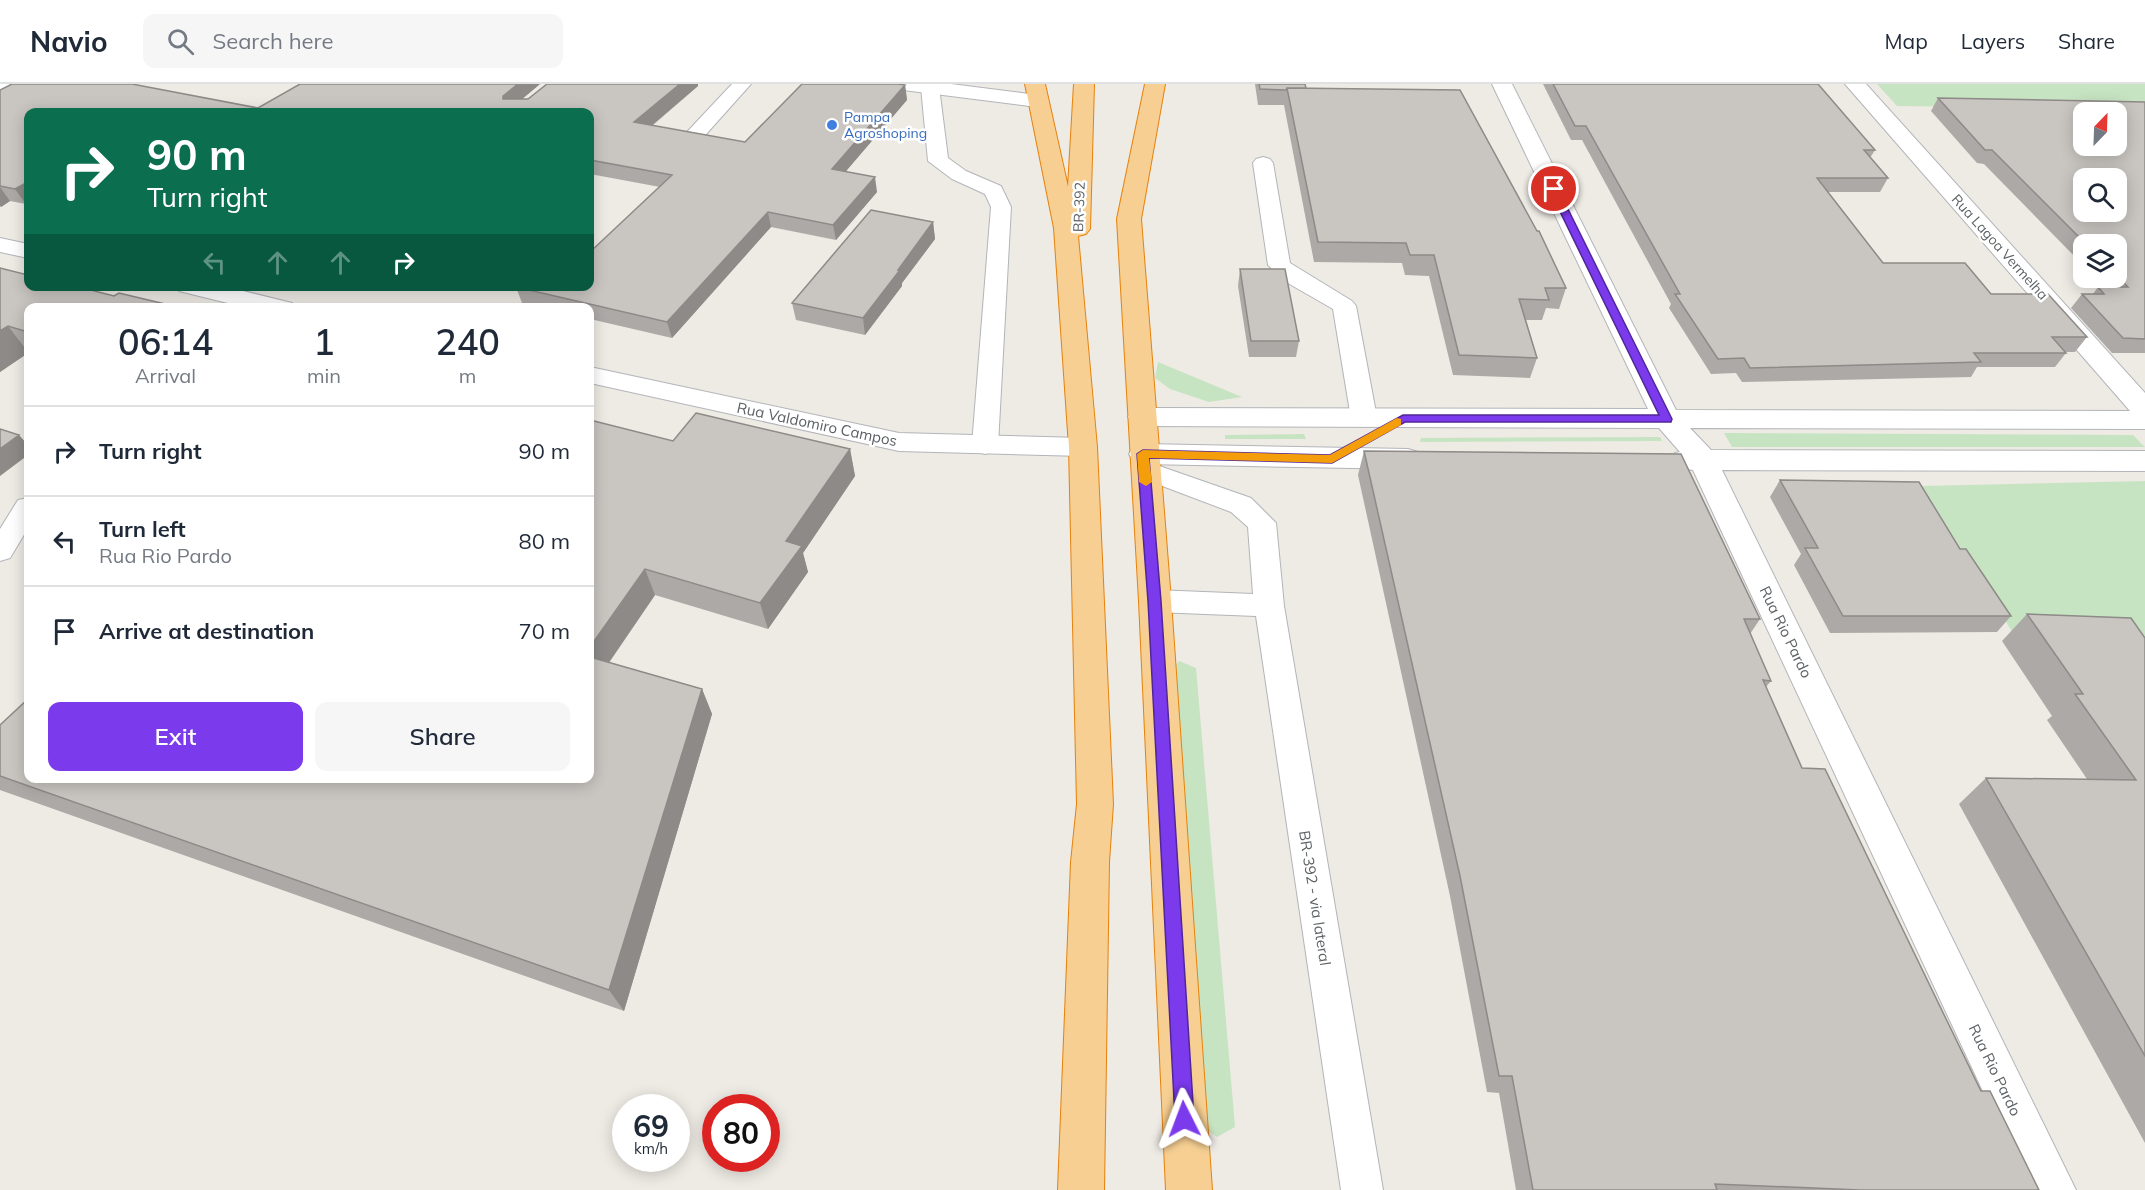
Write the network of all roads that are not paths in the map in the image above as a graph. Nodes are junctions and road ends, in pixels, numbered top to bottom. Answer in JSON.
{"nodes":[{"id":1,"x":8,"y":84,"type":"edge"},
{"id":2,"x":742,"y":84,"type":"edge"},
{"id":3,"x":903,"y":84,"type":"edge"},
{"id":4,"x":1084,"y":84,"type":"edge"},
{"id":5,"x":1155,"y":84,"type":"edge"},
{"id":6,"x":1502,"y":84,"type":"edge"},
{"id":7,"x":1855,"y":84,"type":"edge"},
{"id":8,"x":930,"y":87,"type":"junction"},
{"id":9,"x":0,"y":88,"type":"edge"},
{"id":10,"x":1036,"y":92,"type":"edge"},
{"id":11,"x":693,"y":137,"type":"edge"},
{"id":12,"x":1263,"y":163,"type":"dead end"},
{"id":13,"x":0,"y":245,"type":"edge"},
{"id":14,"x":24,"y":250,"type":"edge"},
{"id":15,"x":208,"y":291,"type":"edge"},
{"id":16,"x":289,"y":291,"type":"edge"},
{"id":17,"x":258,"y":303,"type":"edge"},
{"id":18,"x":278,"y":303,"type":"edge"},
{"id":19,"x":1074,"y":329,"type":"junction"},
{"id":20,"x":594,"y":376,"type":"edge"},
{"id":21,"x":2145,"y":410,"type":"edge"},
{"id":22,"x":1142,"y":417,"type":"junction"},
{"id":23,"x":1364,"y":418,"type":"junction"},
{"id":24,"x":1403,"y":418,"type":"junction"},
{"id":25,"x":1667,"y":419,"type":"junction"},
{"id":26,"x":2145,"y":420,"type":"edge"},
{"id":27,"x":985,"y":445,"type":"junction"},
{"id":28,"x":1083,"y":447,"type":"junction"},
{"id":29,"x":1332,"y":459,"type":"junction"},
{"id":30,"x":1440,"y":459,"type":"edge"},
{"id":31,"x":1656,"y":460,"type":"edge"},
{"id":32,"x":1703,"y":460,"type":"junction"},
{"id":33,"x":2145,"y":461,"type":"edge"},
{"id":34,"x":1144,"y":462,"type":"junction"},
{"id":35,"x":24,"y":513,"type":"edge"},
{"id":36,"x":0,"y":551,"type":"edge"},
{"id":37,"x":1155,"y":601,"type":"junction"},
{"id":38,"x":1269,"y":606,"type":"junction"},
{"id":39,"x":1081,"y":1190,"type":"edge"},
{"id":40,"x":1189,"y":1190,"type":"edge"},
{"id":41,"x":1362,"y":1190,"type":"edge"},
{"id":42,"x":2053,"y":1190,"type":"edge"}],
"edges":[{"from":1,"to":9,"type":"street"},
{"from":2,"to":11,"type":"lane"},
{"from":3,"to":8,"type":"street"},
{"from":4,"to":19,"type":"highway","name":"BR-392","number":"BR-392"},
{"from":5,"to":22,"type":"highway"},
{"from":6,"to":25,"type":"street","name":"Rua Rio Pardo"},
{"from":7,"to":21,"type":"street","name":"Rua Lagoa Vermelha"},
{"from":8,"to":10,"type":"street"},
{"from":8,"to":27,"type":"lane"},
{"from":10,"to":19,"type":"highway","number":"BR-392"},
{"from":12,"to":23,"type":"lane"},
{"from":13,"to":14,"type":"street"},
{"from":15,"to":17,"type":"street"},
{"from":16,"to":18,"type":"street"},
{"from":19,"to":28,"type":"highway","number":"BR-392"},
{"from":20,"to":27,"type":"street","name":"Rua Valdomiro Campos"},
{"from":22,"to":23,"type":"street"},
{"from":22,"to":34,"type":"highway"},
{"from":23,"to":24,"type":"street"},
{"from":24,"to":25,"type":"street"},
{"from":24,"to":29,"type":"street"},
{"from":25,"to":26,"type":"street"},
{"from":25,"to":32,"type":"street","name":"Rua Rio Pardo"},
{"from":27,"to":28,"type":"street","name":"Rua Valdomiro Campos"},
{"from":28,"to":39,"type":"highway","number":"BR-392"},
{"from":29,"to":30,"type":"street"},
{"from":29,"to":34,"type":"street"},
{"from":31,"to":32,"type":"street"},
{"from":32,"to":33,"type":"street"},
{"from":32,"to":42,"type":"street","name":"Rua Rio Pardo"},
{"from":34,"to":37,"type":"highway"},
{"from":34,"to":38,"type":"lane","name":"BR-392 - via lateral"},
{"from":35,"to":36,"type":"lane"},
{"from":37,"to":38,"type":"lane"},
{"from":37,"to":40,"type":"highway"},
{"from":38,"to":41,"type":"lane","name":"BR-392 - via lateral"}]}
